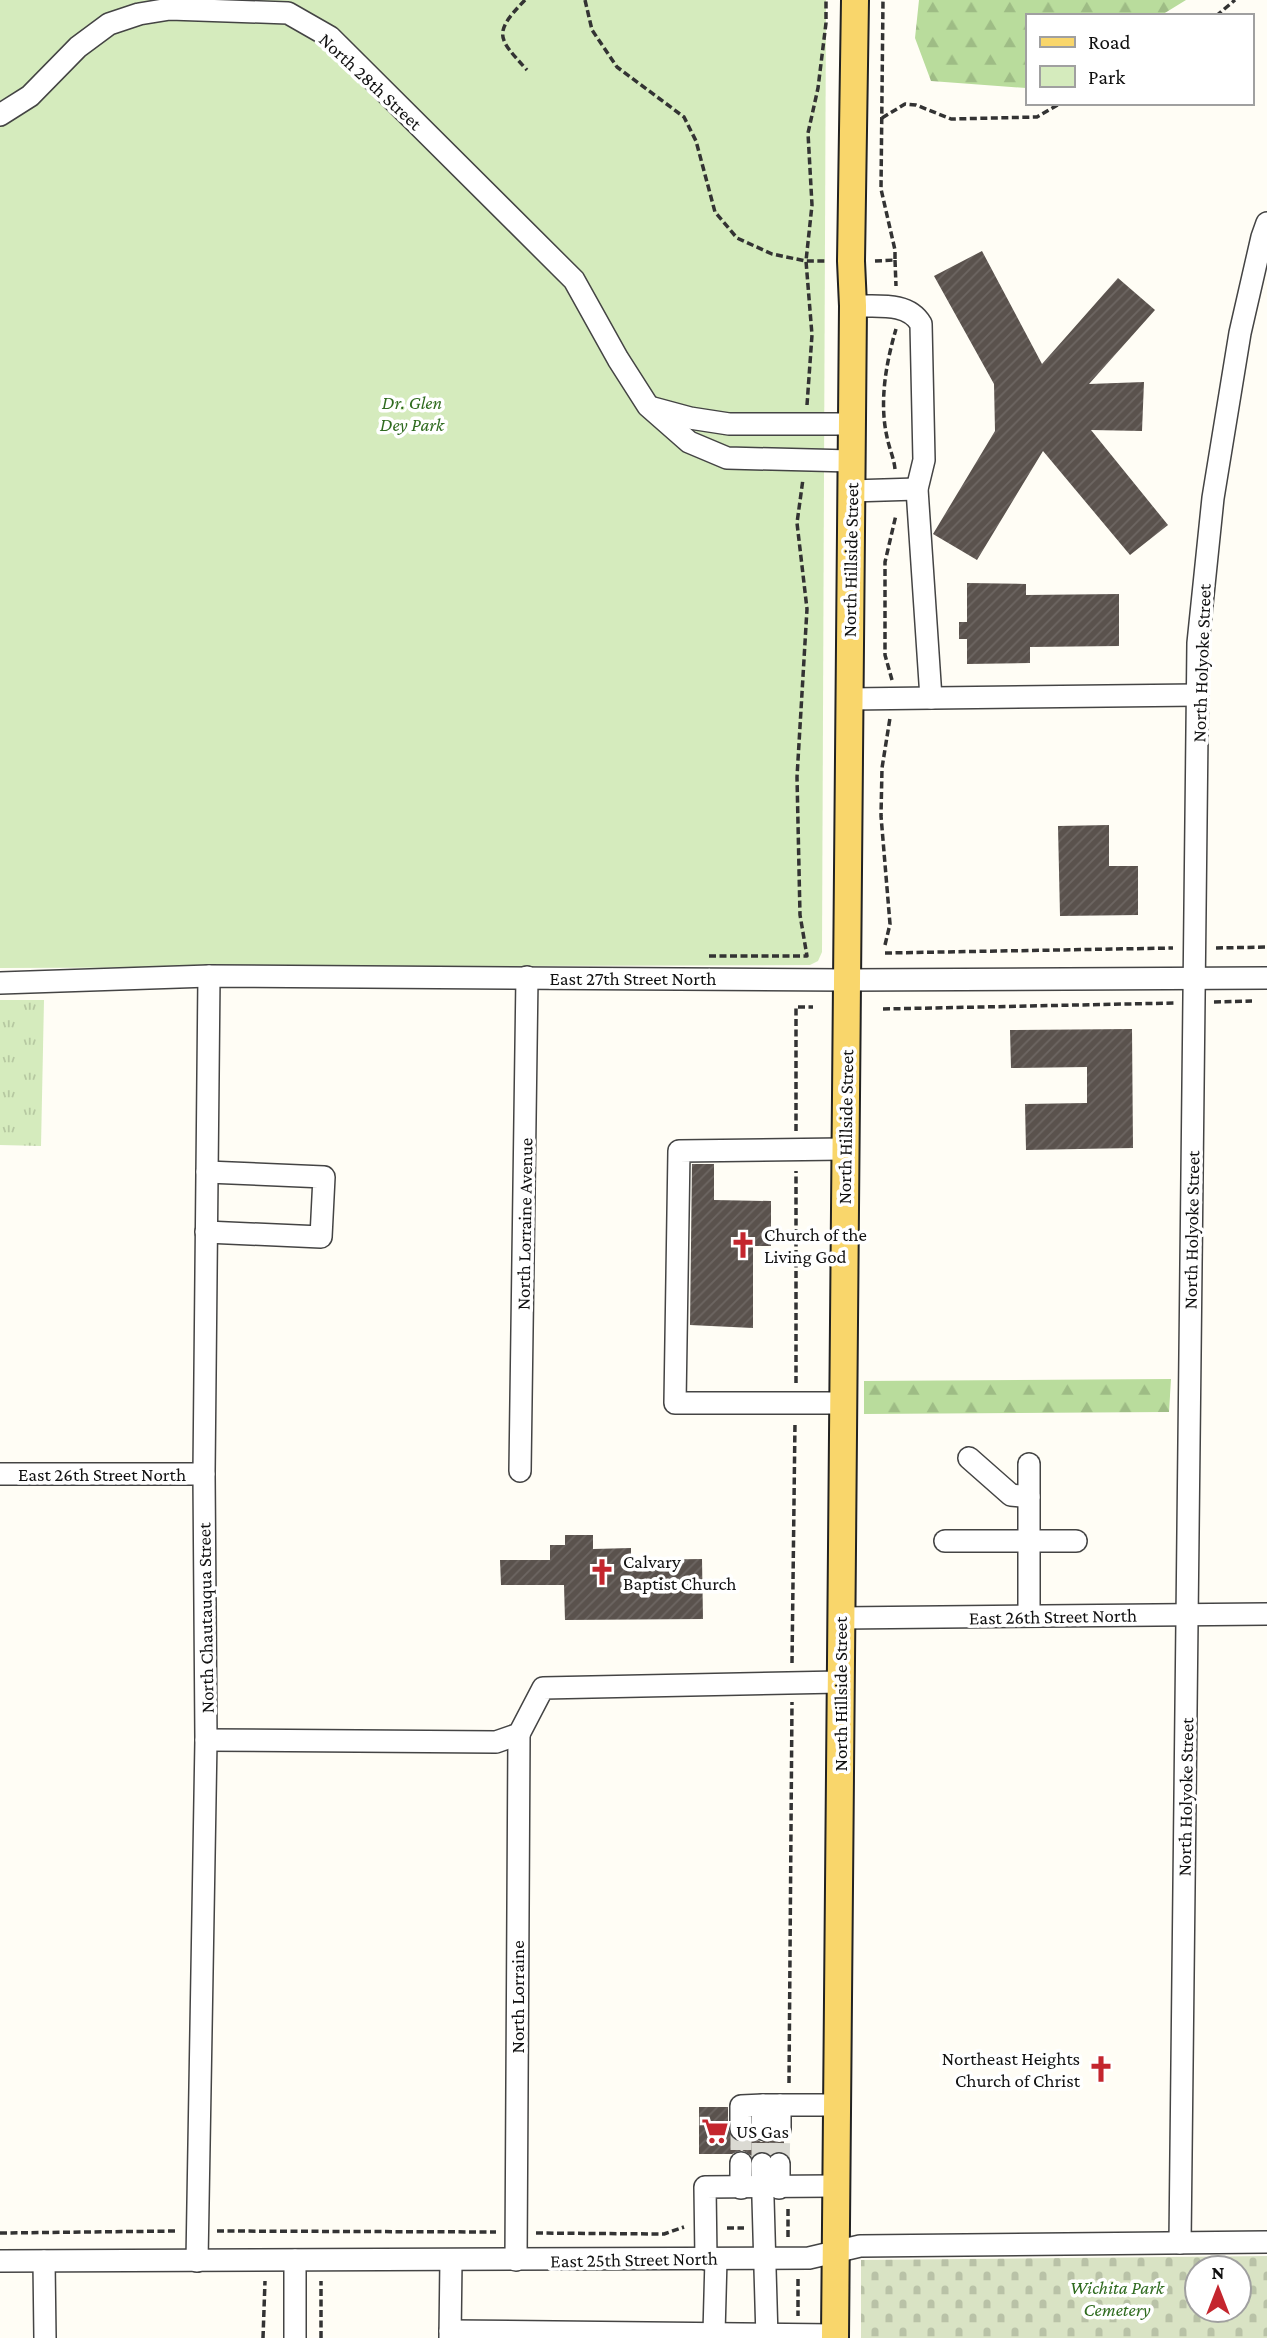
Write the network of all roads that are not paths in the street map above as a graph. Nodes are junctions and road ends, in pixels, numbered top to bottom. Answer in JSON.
{"nodes":[{"id":1,"x":855,"y":5,"type":"edge"},
{"id":2,"x":0,"y":115,"type":"edge"},
{"id":3,"x":1267,"y":223,"type":"edge"},
{"id":4,"x":852,"y":306,"type":"junction"},
{"id":5,"x":648,"y":406,"type":"junction"},
{"id":6,"x":851,"y":424,"type":"junction"},
{"id":7,"x":851,"y":461,"type":"junction"},
{"id":8,"x":906,"y":489,"type":"junction"},
{"id":9,"x":851,"y":491,"type":"junction"},
{"id":10,"x":1198,"y":695,"type":"junction"},
{"id":11,"x":931,"y":698,"type":"junction"},
{"id":12,"x":849,"y":699,"type":"junction"},
{"id":13,"x":209,"y":976,"type":"junction"},
{"id":14,"x":527,"y":977,"type":"junction"},
{"id":15,"x":1267,"y":978,"type":"edge"},
{"id":16,"x":846,"y":979,"type":"junction"},
{"id":17,"x":1194,"y":980,"type":"junction"},
{"id":18,"x":0,"y":983,"type":"edge"},
{"id":19,"x":844,"y":1149,"type":"junction"},
{"id":20,"x":207,"y":1172,"type":"junction"},
{"id":21,"x":206,"y":1232,"type":"junction"},
{"id":22,"x":842,"y":1403,"type":"junction"},
{"id":23,"x":969,"y":1458,"type":"dead end"},
{"id":24,"x":1029,"y":1464,"type":"dead end"},
{"id":25,"x":520,"y":1471,"type":"dead end"},
{"id":26,"x":0,"y":1474,"type":"edge"},
{"id":27,"x":204,"y":1474,"type":"junction"},
{"id":28,"x":1029,"y":1497,"type":"junction"},
{"id":29,"x":945,"y":1541,"type":"dead end"},
{"id":30,"x":1076,"y":1541,"type":"dead end"},
{"id":31,"x":1029,"y":1542,"type":"junction"},
{"id":32,"x":1187,"y":1614,"type":"junction"},
{"id":33,"x":1267,"y":1614,"type":"edge"},
{"id":34,"x":1029,"y":1616,"type":"junction"},
{"id":35,"x":840,"y":1618,"type":"junction"},
{"id":36,"x":840,"y":1682,"type":"junction"},
{"id":37,"x":519,"y":1734,"type":"junction"},
{"id":38,"x":206,"y":1740,"type":"junction"},
{"id":39,"x":771,"y":2105,"type":"junction"},
{"id":40,"x":836,"y":2105,"type":"junction"},
{"id":41,"x":741,"y":2129,"type":"tunnel mouth"},
{"id":42,"x":771,"y":2129,"type":"tunnel mouth"},
{"id":43,"x":835,"y":2186,"type":"junction"},
{"id":44,"x":741,"y":2188,"type":"junction"},
{"id":45,"x":771,"y":2188,"type":"junction"},
{"id":46,"x":1267,"y":2242,"type":"edge"},
{"id":47,"x":1180,"y":2243,"type":"junction"},
{"id":48,"x":835,"y":2252,"type":"junction"},
{"id":49,"x":763,"y":2257,"type":"junction"},
{"id":50,"x":711,"y":2259,"type":"junction"},
{"id":51,"x":295,"y":2260,"type":"junction"},
{"id":52,"x":451,"y":2260,"type":"junction"},
{"id":53,"x":516,"y":2260,"type":"junction"},
{"id":54,"x":0,"y":2261,"type":"edge"},
{"id":55,"x":44,"y":2261,"type":"junction"},
{"id":56,"x":197,"y":2261,"type":"junction"},
{"id":57,"x":714,"y":2333,"type":"junction"},
{"id":58,"x":450,"y":2334,"type":"edge"},
{"id":59,"x":679,"y":2335,"type":"edge"},
{"id":60,"x":767,"y":2336,"type":"edge"},
{"id":61,"x":835,"y":2336,"type":"edge"},
{"id":62,"x":45,"y":2338,"type":"edge"},
{"id":63,"x":295,"y":2338,"type":"edge"}],
"edges":[{"from":1,"to":4,"type":"main road","name":"North Hillside Street"},
{"from":2,"to":5,"type":"street","name":"North 28th Street"},
{"from":3,"to":10,"type":"street","name":"North Holyoke Street"},
{"from":4,"to":6,"type":"main road","name":"North Hillside Street"},
{"from":4,"to":8,"type":"street"},
{"from":5,"to":6,"type":"street"},
{"from":5,"to":7,"type":"street","name":"North 28th Street"},
{"from":6,"to":7,"type":"main road","name":"North Hillside Street"},
{"from":7,"to":9,"type":"main road","name":"North Hillside Street"},
{"from":8,"to":9,"type":"street"},
{"from":8,"to":11,"type":"street"},
{"from":9,"to":12,"type":"main road","name":"North Hillside Street"},
{"from":10,"to":11,"type":"street"},
{"from":10,"to":17,"type":"street","name":"North Holyoke Street"},
{"from":11,"to":12,"type":"street"},
{"from":12,"to":16,"type":"main road","name":"North Hillside Street"},
{"from":13,"to":14,"type":"street","name":"East 27th Street North"},
{"from":13,"to":18,"type":"street","name":"East 27th Street North"},
{"from":13,"to":20,"type":"street","name":"North Chautauqua Street"},
{"from":14,"to":16,"type":"street","name":"East 27th Street North"},
{"from":14,"to":25,"type":"street","name":"North Lorraine Avenue"},
{"from":15,"to":17,"type":"street","name":"East 27th Street North"},
{"from":16,"to":17,"type":"street","name":"East 27th Street North"},
{"from":16,"to":19,"type":"main road","name":"North Hillside Street"},
{"from":17,"to":32,"type":"street","name":"North Holyoke Street"},
{"from":19,"to":22,"type":"main road","name":"North Hillside Street"},
{"from":19,"to":22,"type":"street"},
{"from":20,"to":21,"type":"street","name":"North Chautauqua Street"},
{"from":20,"to":21,"type":"street"},
{"from":21,"to":27,"type":"street","name":"North Chautauqua Street"},
{"from":22,"to":35,"type":"main road","name":"North Hillside Street"},
{"from":23,"to":28,"type":"street"},
{"from":24,"to":28,"type":"street"},
{"from":26,"to":27,"type":"street","name":"East 26th Street North"},
{"from":27,"to":38,"type":"street","name":"North Chautauqua Street"},
{"from":28,"to":31,"type":"street"},
{"from":29,"to":31,"type":"street"},
{"from":30,"to":31,"type":"street"},
{"from":31,"to":34,"type":"street"},
{"from":32,"to":33,"type":"street","name":"East 26th Street North"},
{"from":32,"to":34,"type":"street","name":"East 26th Street North"},
{"from":32,"to":47,"type":"street","name":"North Holyoke Street"},
{"from":34,"to":35,"type":"street","name":"East 26th Street North"},
{"from":35,"to":36,"type":"main road","name":"North Hillside Street"},
{"from":36,"to":37,"type":"street"},
{"from":36,"to":40,"type":"main road","name":"North Hillside Street"},
{"from":37,"to":38,"type":"street"},
{"from":37,"to":53,"type":"street","name":"North Lorraine"},
{"from":38,"to":56,"type":"street","name":"North Chautauqua Street"},
{"from":39,"to":40,"type":"street"},
{"from":39,"to":41,"type":"street"},
{"from":39,"to":42,"type":"street"},
{"from":40,"to":43,"type":"main road","name":"North Hillside Street"},
{"from":43,"to":45,"type":"street"},
{"from":43,"to":48,"type":"main road","name":"North Hillside Street"},
{"from":44,"to":45,"type":"street"},
{"from":44,"to":45,"type":"street"},
{"from":44,"to":50,"type":"street"},
{"from":45,"to":49,"type":"street"},
{"from":46,"to":47,"type":"street","name":"East 25th Street North"},
{"from":47,"to":48,"type":"street","name":"East 25th Street North"},
{"from":48,"to":49,"type":"street","name":"East 25th Street North"},
{"from":48,"to":61,"type":"main road","name":"North Hillside Street"},
{"from":49,"to":50,"type":"street","name":"East 25th Street North"},
{"from":49,"to":60,"type":"street"},
{"from":50,"to":53,"type":"street","name":"East 25th Street North"},
{"from":50,"to":57,"type":"street"},
{"from":51,"to":52,"type":"street","name":"East 25th Street North"},
{"from":51,"to":56,"type":"street","name":"East 25th Street North"},
{"from":51,"to":63,"type":"street"},
{"from":52,"to":53,"type":"street","name":"East 25th Street North"},
{"from":52,"to":58,"type":"street"},
{"from":54,"to":55,"type":"street","name":"East 25th Street North"},
{"from":55,"to":56,"type":"street","name":"East 25th Street North"},
{"from":55,"to":62,"type":"street"},
{"from":57,"to":59,"type":"street"},
{"from":57,"to":60,"type":"street"},
{"from":58,"to":59,"type":"street"},
{"from":60,"to":61,"type":"street"}]}
